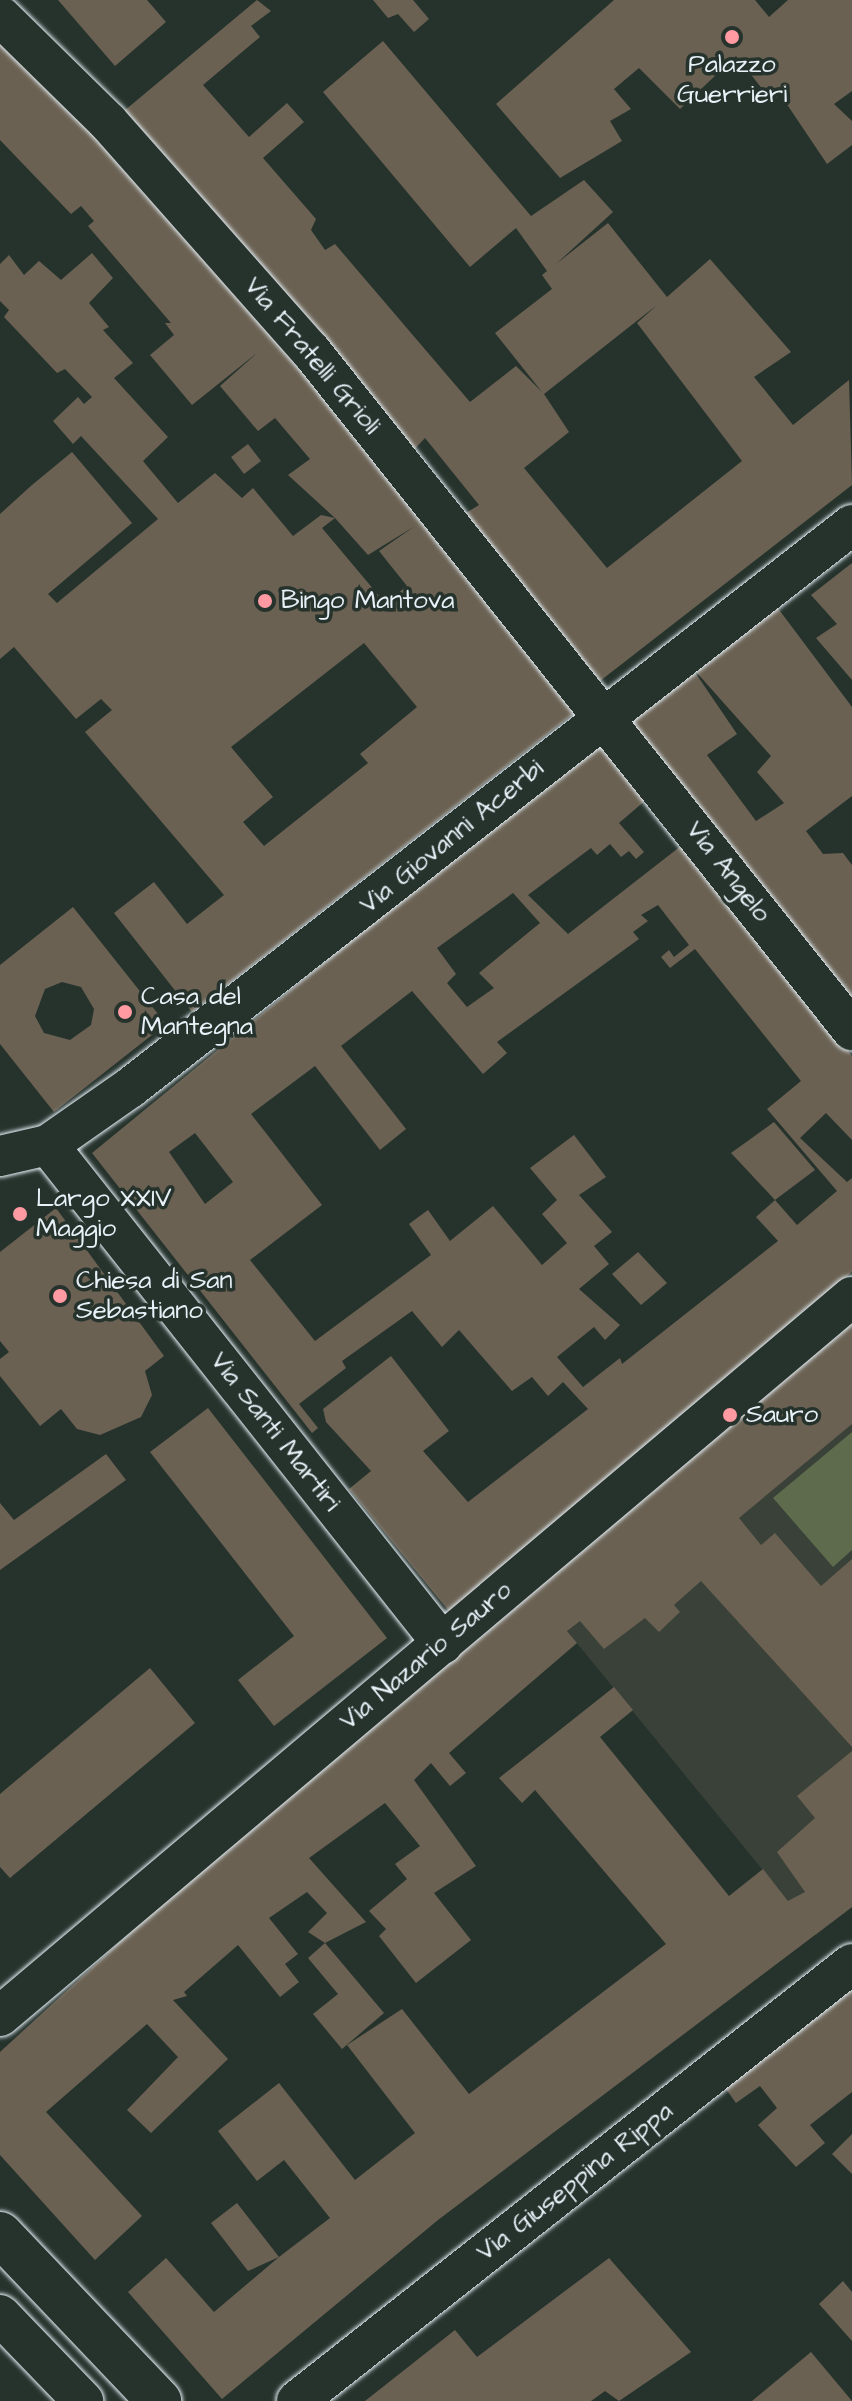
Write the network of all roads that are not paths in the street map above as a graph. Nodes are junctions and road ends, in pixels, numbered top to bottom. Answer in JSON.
{"nodes":[{"id":1,"x":0,"y":16,"type":"edge"},
{"id":2,"x":852,"y":525,"type":"edge"},
{"id":3,"x":604,"y":714,"type":"junction"},
{"id":4,"x":852,"y":1030,"type":"edge"},
{"id":5,"x":48,"y":1145,"type":"junction"},
{"id":6,"x":0,"y":1156,"type":"edge"},
{"id":7,"x":852,"y":1297,"type":"edge"},
{"id":8,"x":443,"y":1644,"type":"junction"},
{"id":9,"x":852,"y":1964,"type":"edge"},
{"id":10,"x":0,"y":2016,"type":"edge"},
{"id":11,"x":0,"y":2234,"type":"edge"},
{"id":12,"x":0,"y":2315,"type":"edge"},
{"id":13,"x":83,"y":2401,"type":"edge"},
{"id":14,"x":159,"y":2401,"type":"edge"},
{"id":15,"x":297,"y":2401,"type":"edge"}],
"edges":[{"from":1,"to":3,"type":"street","name":"Via Fratelli Grioli"},
{"from":2,"to":3,"type":"street","name":"Via Giovanni Acerbi"},
{"from":3,"to":4,"type":"street","name":"Via Angelo"},
{"from":3,"to":5,"type":"street","name":"Via Giovanni Acerbi"},
{"from":5,"to":6,"type":"street"},
{"from":5,"to":8,"type":"street","name":"Via Santi Martiri"},
{"from":7,"to":8,"type":"street","name":"Via Nazario Sauro"},
{"from":8,"to":10,"type":"street","name":"Via Nazario Sauro"},
{"from":9,"to":15,"type":"street","name":"Via Giuseppina Rippa"},
{"from":11,"to":14,"type":"main road"},
{"from":12,"to":13,"type":"street"}]}
